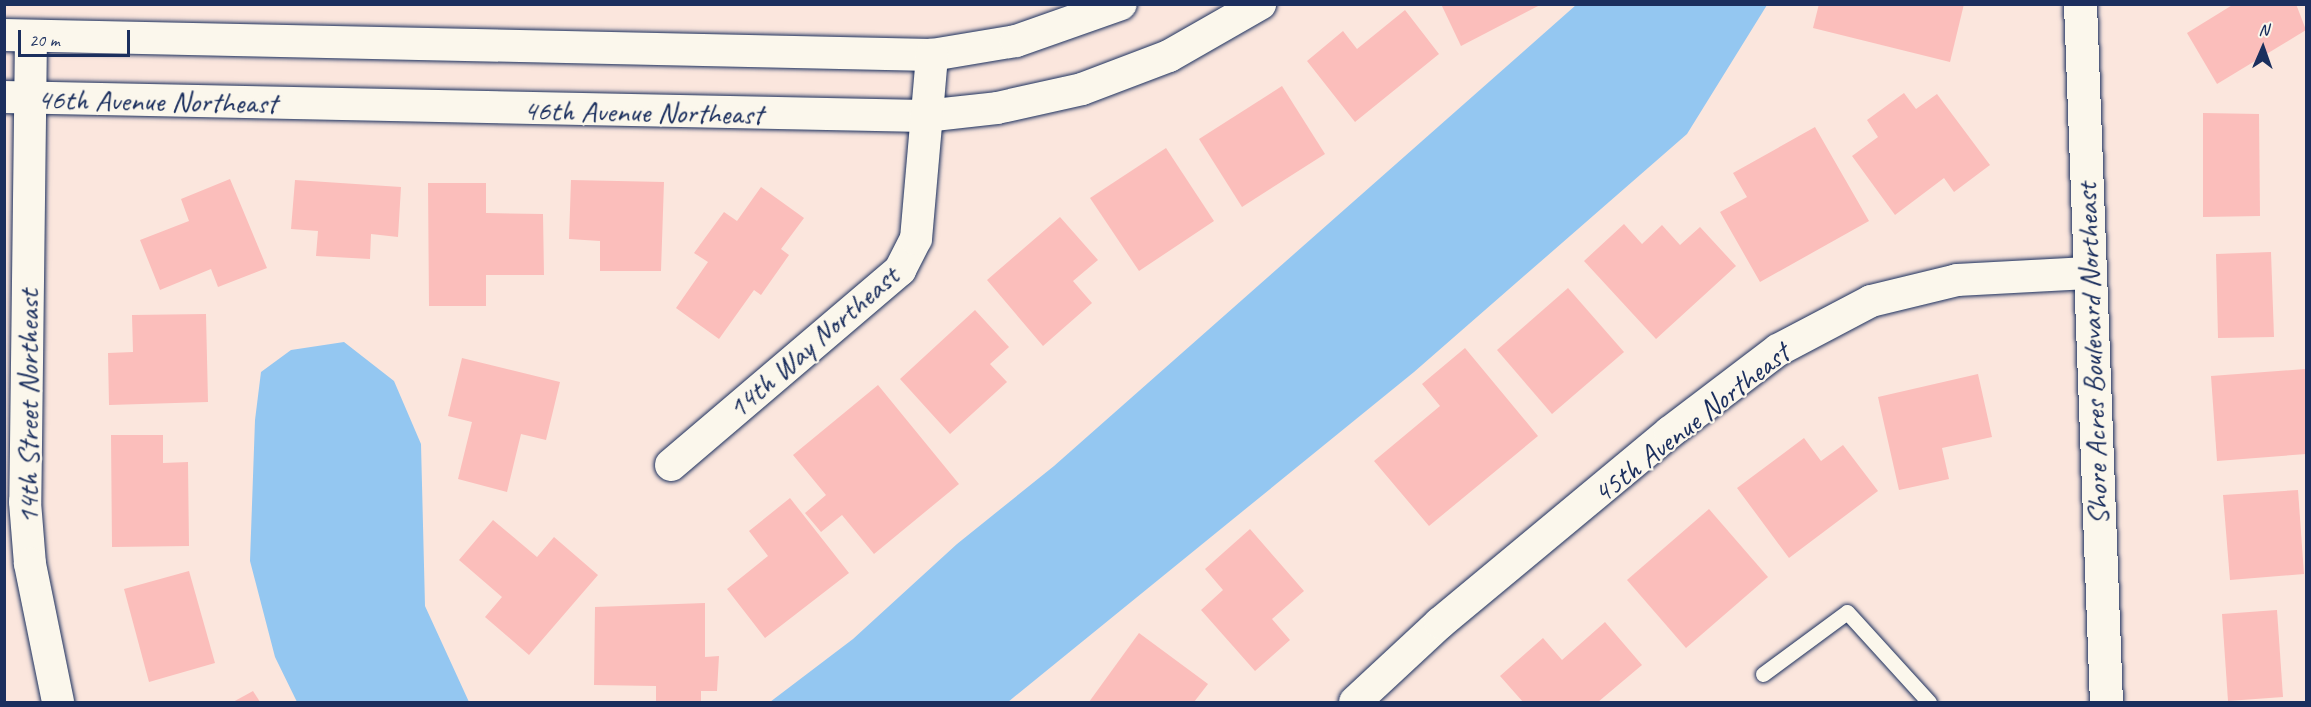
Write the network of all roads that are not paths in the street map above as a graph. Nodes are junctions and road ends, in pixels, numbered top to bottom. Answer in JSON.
{"nodes":[{"id":1,"x":1121,"y":4,"type":"edge"},
{"id":2,"x":1260,"y":4,"type":"edge"},
{"id":3,"x":2080,"y":4,"type":"edge"},
{"id":4,"x":18,"y":35,"type":"edge"},
{"id":5,"x":932,"y":55,"type":"junction"},
{"id":6,"x":18,"y":97,"type":"edge"},
{"id":7,"x":925,"y":116,"type":"junction"},
{"id":8,"x":2088,"y":273,"type":"junction"},
{"id":9,"x":671,"y":465,"type":"dead end"},
{"id":10,"x":1763,"y":674,"type":"dead end"},
{"id":11,"x":58,"y":702,"type":"edge"},
{"id":12,"x":1354,"y":702,"type":"edge"},
{"id":13,"x":1929,"y":702,"type":"edge"},
{"id":14,"x":2106,"y":702,"type":"edge"}],
"edges":[{"from":1,"to":5,"type":"street","name":"46th Avenue Northeast"},
{"from":2,"to":7,"type":"street","name":"46th Avenue Northeast"},
{"from":3,"to":8,"type":"street","name":"Shore Acres Boulevard Northeast"},
{"from":4,"to":5,"type":"street","name":"46th Avenue Northeast"},
{"from":4,"to":6,"type":"street","name":"14th Street Northeast"},
{"from":5,"to":7,"type":"street","name":"14th Way Northeast"},
{"from":6,"to":7,"type":"street","name":"46th Avenue Northeast"},
{"from":6,"to":11,"type":"street","name":"14th Street Northeast"},
{"from":7,"to":9,"type":"street","name":"14th Way Northeast"},
{"from":8,"to":12,"type":"street","name":"45th Avenue Northeast"},
{"from":8,"to":14,"type":"street","name":"Shore Acres Boulevard Northeast"},
{"from":10,"to":13,"type":"lane"}]}
